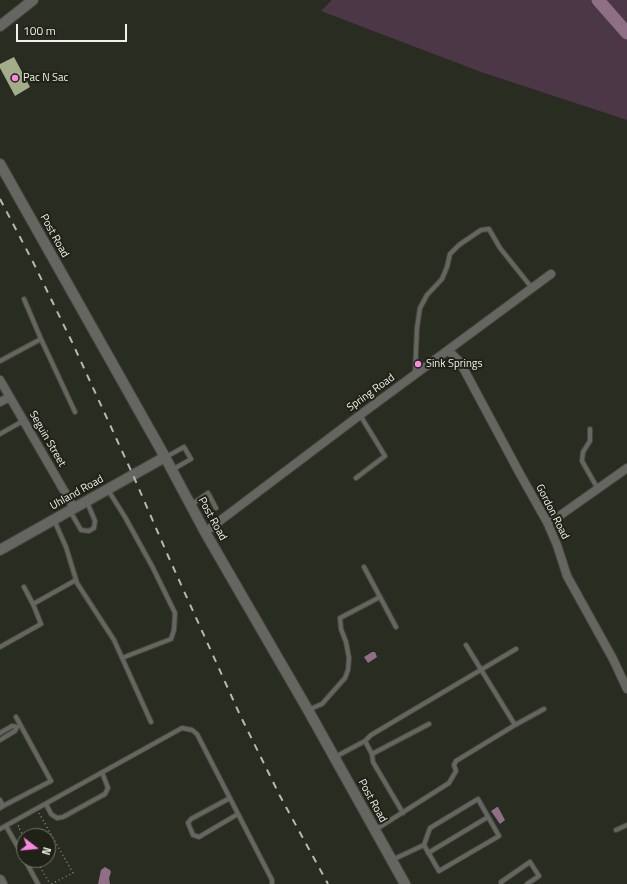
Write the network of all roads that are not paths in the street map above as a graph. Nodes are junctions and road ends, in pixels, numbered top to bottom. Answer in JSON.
{"nodes":[{"id":1,"x":33,"y":0,"type":"edge"},
{"id":2,"x":0,"y":26,"type":"edge"},
{"id":3,"x":0,"y":164,"type":"edge"},
{"id":4,"x":551,"y":274,"type":"dead end"},
{"id":5,"x":532,"y":288,"type":"junction"},
{"id":6,"x":24,"y":299,"type":"dead end"},
{"id":7,"x":41,"y":339,"type":"junction"},
{"id":8,"x":448,"y":350,"type":"junction"},
{"id":9,"x":0,"y":361,"type":"edge"},
{"id":10,"x":415,"y":375,"type":"junction"},
{"id":11,"x":0,"y":380,"type":"edge"},
{"id":12,"x":10,"y":397,"type":"junction"},
{"id":13,"x":0,"y":402,"type":"edge"},
{"id":14,"x":75,"y":412,"type":"dead end"},
{"id":15,"x":360,"y":415,"type":"junction"},
{"id":16,"x":23,"y":421,"type":"junction"},
{"id":17,"x":590,"y":429,"type":"dead end"},
{"id":18,"x":0,"y":434,"type":"edge"},
{"id":19,"x":165,"y":457,"type":"junction"},
{"id":20,"x":627,"y":468,"type":"edge"},
{"id":21,"x":172,"y":470,"type":"junction"},
{"id":22,"x":356,"y":478,"type":"dead end"},
{"id":23,"x":598,"y":489,"type":"junction"},
{"id":24,"x":108,"y":490,"type":"junction"},
{"id":25,"x":87,"y":501,"type":"junction"},
{"id":26,"x":190,"y":505,"type":"junction"},
{"id":27,"x":216,"y":508,"type":"dead end"},
{"id":28,"x":72,"y":509,"type":"junction"},
{"id":29,"x":54,"y":520,"type":"junction"},
{"id":30,"x":547,"y":522,"type":"junction"},
{"id":31,"x":204,"y":532,"type":"junction"},
{"id":32,"x":0,"y":550,"type":"edge"},
{"id":33,"x":364,"y":567,"type":"dead end"},
{"id":34,"x":76,"y":580,"type":"junction"},
{"id":35,"x":24,"y":587,"type":"dead end"},
{"id":36,"x":380,"y":597,"type":"junction"},
{"id":37,"x":33,"y":604,"type":"junction"},
{"id":38,"x":396,"y":627,"type":"dead end"},
{"id":39,"x":466,"y":645,"type":"dead end"},
{"id":40,"x":0,"y":647,"type":"edge"},
{"id":41,"x":516,"y":649,"type":"dead end"},
{"id":42,"x":122,"y":658,"type":"junction"},
{"id":43,"x":480,"y":670,"type":"junction"},
{"id":44,"x":627,"y":690,"type":"edge"},
{"id":45,"x":544,"y":709,"type":"dead end"},
{"id":46,"x":308,"y":710,"type":"junction"},
{"id":47,"x":16,"y":717,"type":"dead end"},
{"id":48,"x":151,"y":722,"type":"dead end"},
{"id":49,"x":429,"y":724,"type":"dead end"},
{"id":50,"x":515,"y":725,"type":"junction"},
{"id":51,"x":19,"y":726,"type":"junction"},
{"id":52,"x":0,"y":733,"type":"edge"},
{"id":53,"x":0,"y":740,"type":"edge"},
{"id":54,"x":365,"y":741,"type":"junction"},
{"id":55,"x":372,"y":754,"type":"junction"},
{"id":56,"x":334,"y":757,"type":"junction"},
{"id":57,"x":102,"y":772,"type":"junction"},
{"id":58,"x":230,"y":798,"type":"junction"},
{"id":59,"x":0,"y":800,"type":"edge"},
{"id":60,"x":46,"y":804,"type":"junction"},
{"id":61,"x":2,"y":807,"type":"edge"},
{"id":62,"x":403,"y":813,"type":"junction"},
{"id":63,"x":238,"y":814,"type":"junction"},
{"id":64,"x":488,"y":817,"type":"junction"},
{"id":65,"x":627,"y":825,"type":"edge"},
{"id":66,"x":6,"y":826,"type":"junction"},
{"id":67,"x":0,"y":829,"type":"edge"},
{"id":68,"x":616,"y":830,"type":"dead end"},
{"id":69,"x":374,"y":831,"type":"junction"},
{"id":70,"x":16,"y":844,"type":"edge"},
{"id":71,"x":424,"y":845,"type":"junction"},
{"id":72,"x":428,"y":853,"type":"junction"},
{"id":73,"x":392,"y":860,"type":"junction"},
{"id":74,"x":29,"y":868,"type":"edge"},
{"id":75,"x":0,"y":880,"type":"edge"},
{"id":76,"x":2,"y":884,"type":"edge"},
{"id":77,"x":38,"y":884,"type":"edge"},
{"id":78,"x":272,"y":884,"type":"edge"},
{"id":79,"x":405,"y":884,"type":"edge"},
{"id":80,"x":501,"y":884,"type":"edge"},
{"id":81,"x":527,"y":884,"type":"edge"}],
"edges":[{"from":1,"to":2,"type":"street"},
{"from":3,"to":19,"type":"street","name":"Post Road"},
{"from":4,"to":5,"type":"street","name":"Spring Road"},
{"from":5,"to":8,"type":"street","name":"Spring Road"},
{"from":5,"to":10,"type":"lane"},
{"from":6,"to":7,"type":"lane"},
{"from":7,"to":9,"type":"lane"},
{"from":7,"to":14,"type":"lane"},
{"from":8,"to":10,"type":"street","name":"Spring Road"},
{"from":8,"to":30,"type":"street","name":"Gordon Road"},
{"from":10,"to":15,"type":"street","name":"Spring Road"},
{"from":11,"to":12,"type":"street","name":"Seguin Street"},
{"from":12,"to":13,"type":"street"},
{"from":12,"to":16,"type":"street","name":"Seguin Street"},
{"from":15,"to":22,"type":"lane"},
{"from":15,"to":31,"type":"street","name":"Spring Road"},
{"from":16,"to":18,"type":"lane"},
{"from":16,"to":28,"type":"street","name":"Seguin Street"},
{"from":17,"to":23,"type":"lane"},
{"from":19,"to":21,"type":"street","name":"Post Road"},
{"from":19,"to":21,"type":"lane"},
{"from":19,"to":24,"type":"street","name":"Uhland Road"},
{"from":20,"to":23,"type":"street"},
{"from":21,"to":26,"type":"street","name":"Post Road"},
{"from":23,"to":30,"type":"street"},
{"from":24,"to":25,"type":"street","name":"Uhland Road"},
{"from":24,"to":42,"type":"lane"},
{"from":25,"to":28,"type":"street","name":"Uhland Road"},
{"from":25,"to":28,"type":"lane"},
{"from":26,"to":27,"type":"lane"},
{"from":26,"to":31,"type":"street","name":"Post Road"},
{"from":28,"to":29,"type":"street","name":"Uhland Road"},
{"from":29,"to":32,"type":"street","name":"Uhland Road"},
{"from":29,"to":34,"type":"lane"},
{"from":30,"to":44,"type":"street","name":"Gordon Road"},
{"from":31,"to":46,"type":"street","name":"Post Road"},
{"from":33,"to":36,"type":"lane"},
{"from":34,"to":37,"type":"lane"},
{"from":34,"to":42,"type":"lane"},
{"from":35,"to":37,"type":"lane"},
{"from":36,"to":38,"type":"lane"},
{"from":36,"to":46,"type":"lane"},
{"from":37,"to":40,"type":"lane"},
{"from":39,"to":43,"type":"lane"},
{"from":41,"to":43,"type":"lane"},
{"from":42,"to":48,"type":"lane"},
{"from":43,"to":50,"type":"lane"},
{"from":43,"to":54,"type":"lane"},
{"from":45,"to":50,"type":"lane"},
{"from":46,"to":56,"type":"street","name":"Post Road"},
{"from":47,"to":51,"type":"lane"},
{"from":49,"to":55,"type":"lane"},
{"from":50,"to":62,"type":"lane"},
{"from":51,"to":52,"type":"lane"},
{"from":51,"to":53,"type":"lane"},
{"from":51,"to":61,"type":"lane"},
{"from":54,"to":55,"type":"lane"},
{"from":54,"to":56,"type":"lane"},
{"from":55,"to":62,"type":"lane"},
{"from":56,"to":69,"type":"street","name":"Post Road"},
{"from":57,"to":58,"type":"lane"},
{"from":57,"to":60,"type":"lane"},
{"from":57,"to":60,"type":"lane"},
{"from":58,"to":63,"type":"lane"},
{"from":58,"to":63,"type":"lane"},
{"from":59,"to":61,"type":"lane"},
{"from":60,"to":66,"type":"lane"},
{"from":62,"to":69,"type":"lane"},
{"from":63,"to":78,"type":"lane"},
{"from":64,"to":71,"type":"lane"},
{"from":64,"to":72,"type":"lane"},
{"from":64,"to":72,"type":"lane"},
{"from":65,"to":68,"type":"lane"},
{"from":66,"to":67,"type":"lane"},
{"from":66,"to":70,"type":"lane"},
{"from":69,"to":73,"type":"street","name":"Post Road"},
{"from":71,"to":72,"type":"lane"},
{"from":71,"to":73,"type":"lane"},
{"from":73,"to":79,"type":"street","name":"Post Road"},
{"from":74,"to":77,"type":"lane"},
{"from":75,"to":76,"type":"street"},
{"from":80,"to":81,"type":"lane"}]}
